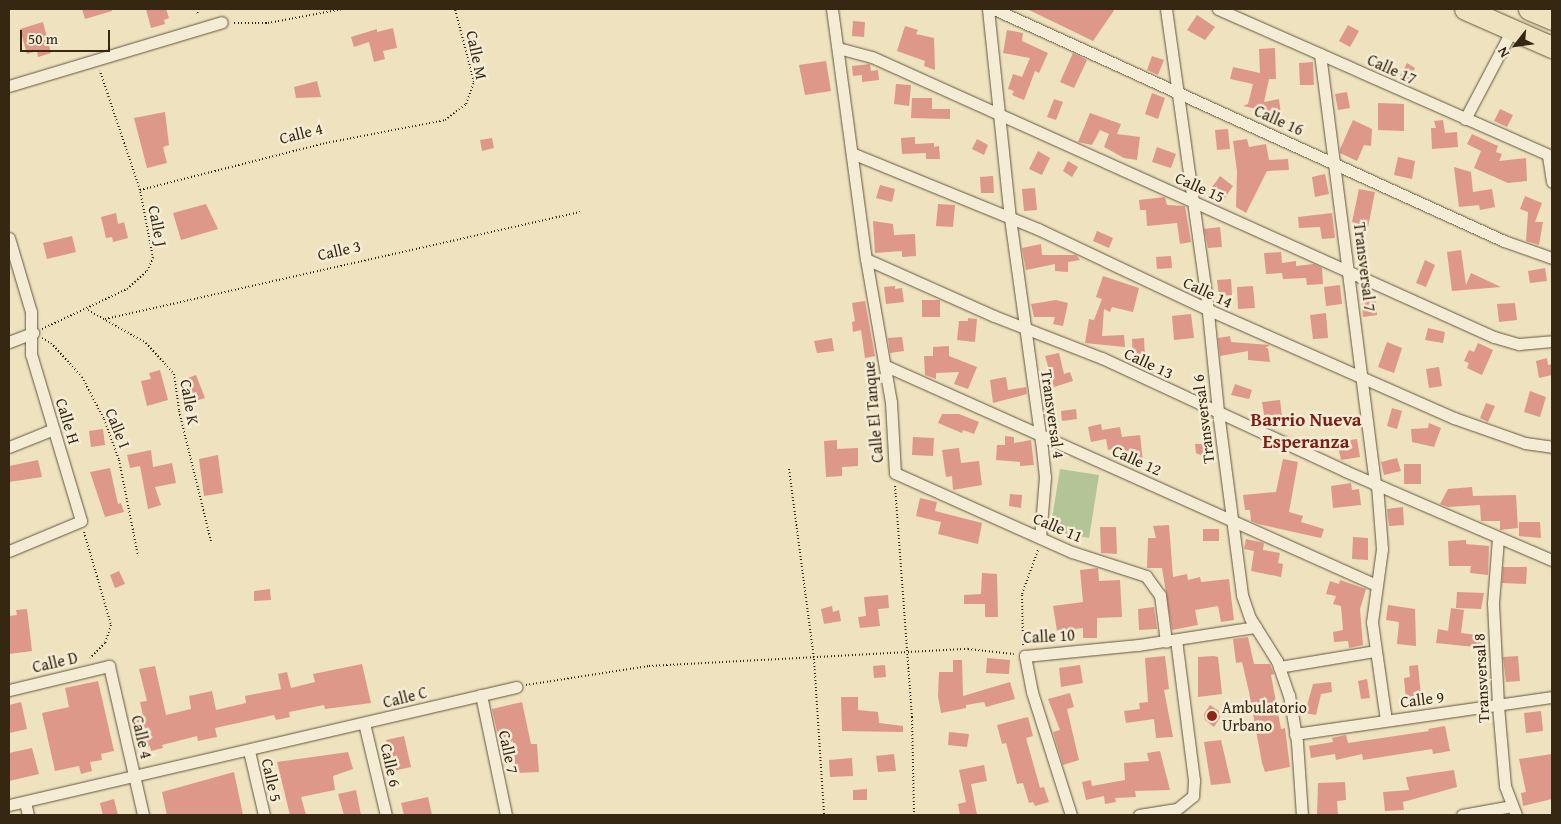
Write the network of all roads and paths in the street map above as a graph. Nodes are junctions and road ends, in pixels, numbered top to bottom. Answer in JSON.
{"nodes":[{"id":1,"x":343,"y":9,"type":"edge"},
{"id":2,"x":455,"y":9,"type":"edge"},
{"id":3,"x":832,"y":9,"type":"edge"},
{"id":4,"x":988,"y":9,"type":"edge"},
{"id":5,"x":994,"y":9,"type":"edge"},
{"id":6,"x":1166,"y":9,"type":"edge"},
{"id":7,"x":1218,"y":9,"type":"edge"},
{"id":8,"x":1465,"y":9,"type":"edge"},
{"id":9,"x":1529,"y":9,"type":"edge"},
{"id":10,"x":1552,"y":19,"type":"edge"},
{"id":11,"x":222,"y":22,"type":"joint"},
{"id":12,"x":1512,"y":30,"type":"junction"},
{"id":13,"x":1552,"y":47,"type":"edge"},
{"id":14,"x":838,"y":48,"type":"junction"},
{"id":15,"x":1320,"y":54,"type":"junction"},
{"id":16,"x":96,"y":60,"type":"junction"},
{"id":17,"x":9,"y":86,"type":"edge"},
{"id":18,"x":1178,"y":93,"type":"junction"},
{"id":19,"x":466,"y":104,"type":"joint"},
{"id":20,"x":997,"y":113,"type":"junction"},
{"id":21,"x":1464,"y":119,"type":"junction"},
{"id":22,"x":854,"y":154,"type":"junction"},
{"id":23,"x":1550,"y":156,"type":"edge"},
{"id":24,"x":1334,"y":163,"type":"junction"},
{"id":25,"x":1552,"y":182,"type":"edge"},
{"id":26,"x":140,"y":190,"type":"junction"},
{"id":27,"x":1194,"y":203,"type":"junction"},
{"id":28,"x":580,"y":212,"type":"dead end"},
{"id":29,"x":1010,"y":218,"type":"junction"},
{"id":30,"x":9,"y":238,"type":"edge"},
{"id":31,"x":1552,"y":258,"type":"edge"},
{"id":32,"x":866,"y":259,"type":"junction"},
{"id":33,"x":1349,"y":270,"type":"junction"},
{"id":34,"x":87,"y":309,"type":"junction"},
{"id":35,"x":1209,"y":310,"type":"junction"},
{"id":36,"x":105,"y":319,"type":"junction"},
{"id":37,"x":1025,"y":329,"type":"junction"},
{"id":38,"x":33,"y":333,"type":"junction"},
{"id":39,"x":1552,"y":341,"type":"edge"},
{"id":40,"x":9,"y":342,"type":"edge"},
{"id":41,"x":886,"y":366,"type":"junction"},
{"id":42,"x":1362,"y":378,"type":"junction"},
{"id":43,"x":1218,"y":412,"type":"junction"},
{"id":44,"x":54,"y":429,"type":"junction"},
{"id":45,"x":1040,"y":433,"type":"junction"},
{"id":46,"x":9,"y":447,"type":"edge"},
{"id":47,"x":1552,"y":447,"type":"edge"},
{"id":48,"x":789,"y":469,"type":"dead end"},
{"id":49,"x":895,"y":473,"type":"junction"},
{"id":50,"x":1376,"y":485,"type":"junction"},
{"id":51,"x":1233,"y":520,"type":"junction"},
{"id":52,"x":81,"y":521,"type":"junction"},
{"id":53,"x":1040,"y":538,"type":"junction"},
{"id":54,"x":1498,"y":538,"type":"junction"},
{"id":55,"x":211,"y":540,"type":"dead end"},
{"id":56,"x":9,"y":551,"type":"edge"},
{"id":57,"x":138,"y":556,"type":"dead end"},
{"id":58,"x":1552,"y":560,"type":"edge"},
{"id":59,"x":1376,"y":584,"type":"junction"},
{"id":60,"x":1256,"y":627,"type":"junction"},
{"id":61,"x":1171,"y":641,"type":"junction"},
{"id":62,"x":1375,"y":651,"type":"junction"},
{"id":63,"x":907,"y":653,"type":"junction"},
{"id":64,"x":1025,"y":656,"type":"junction"},
{"id":65,"x":814,"y":659,"type":"junction"},
{"id":66,"x":109,"y":666,"type":"joint"},
{"id":67,"x":1279,"y":667,"type":"junction"},
{"id":68,"x":90,"y":670,"type":"junction"},
{"id":69,"x":516,"y":687,"type":"joint"},
{"id":70,"x":9,"y":690,"type":"edge"},
{"id":71,"x":480,"y":695,"type":"junction"},
{"id":72,"x":1552,"y":697,"type":"edge"},
{"id":73,"x":1498,"y":706,"type":"junction"},
{"id":74,"x":1386,"y":720,"type":"junction"},
{"id":75,"x":364,"y":723,"type":"junction"},
{"id":76,"x":1296,"y":734,"type":"junction"},
{"id":77,"x":249,"y":751,"type":"junction"},
{"id":78,"x":134,"y":777,"type":"junction"},
{"id":79,"x":25,"y":802,"type":"junction"},
{"id":80,"x":9,"y":806,"type":"edge"},
{"id":81,"x":1514,"y":811,"type":"edge"},
{"id":82,"x":28,"y":815,"type":"edge"},
{"id":83,"x":143,"y":815,"type":"edge"},
{"id":84,"x":264,"y":815,"type":"edge"},
{"id":85,"x":386,"y":815,"type":"edge"},
{"id":86,"x":506,"y":815,"type":"edge"},
{"id":87,"x":824,"y":815,"type":"edge"},
{"id":88,"x":914,"y":815,"type":"edge"},
{"id":89,"x":1071,"y":815,"type":"edge"},
{"id":90,"x":1139,"y":815,"type":"edge"},
{"id":91,"x":1302,"y":815,"type":"edge"},
{"id":92,"x":1462,"y":815,"type":"edge"}],
"edges":[{"from":1,"to":11,"type":"path"},
{"from":2,"to":19,"type":"path","name":"Calle M"},
{"from":3,"to":14,"type":"street","name":"Calle El Tanque"},
{"from":4,"to":20,"type":"street","name":"Transversal 4"},
{"from":5,"to":18,"type":"street","name":"Calle 16"},
{"from":6,"to":18,"type":"street","name":"Transversal 6"},
{"from":7,"to":15,"type":"street","name":"Calle 17"},
{"from":8,"to":12,"type":"highway"},
{"from":9,"to":10,"type":"highway"},
{"from":11,"to":16,"type":"street"},
{"from":12,"to":13,"type":"highway"},
{"from":12,"to":21,"type":"street"},
{"from":14,"to":20,"type":"street","name":"Calle 15"},
{"from":14,"to":22,"type":"street","name":"Calle El Tanque"},
{"from":15,"to":21,"type":"street","name":"Calle 17"},
{"from":15,"to":24,"type":"street","name":"Transversal 7"},
{"from":16,"to":17,"type":"street"},
{"from":16,"to":26,"type":"path","name":"Calle J"},
{"from":18,"to":24,"type":"street","name":"Calle 16"},
{"from":18,"to":27,"type":"street","name":"Transversal 6"},
{"from":19,"to":26,"type":"path","name":"Calle 4"},
{"from":20,"to":27,"type":"street","name":"Calle 15"},
{"from":20,"to":29,"type":"street","name":"Transversal 4"},
{"from":21,"to":23,"type":"street","name":"Calle 17"},
{"from":22,"to":29,"type":"street","name":"Calle 14"},
{"from":22,"to":32,"type":"street","name":"Calle El Tanque"},
{"from":23,"to":25,"type":"street"},
{"from":24,"to":31,"type":"street","name":"Calle 16"},
{"from":24,"to":33,"type":"street","name":"Transversal 7"},
{"from":26,"to":34,"type":"path","name":"Calle J"},
{"from":27,"to":33,"type":"street","name":"Calle 15"},
{"from":27,"to":35,"type":"street","name":"Transversal 6"},
{"from":28,"to":36,"type":"path","name":"Calle 3"},
{"from":29,"to":35,"type":"street","name":"Calle 14"},
{"from":29,"to":37,"type":"street","name":"Transversal 4"},
{"from":30,"to":38,"type":"street","name":"Calle H"},
{"from":32,"to":37,"type":"street","name":"Calle 13"},
{"from":32,"to":41,"type":"street","name":"Calle El Tanque"},
{"from":33,"to":39,"type":"street","name":"Calle 15"},
{"from":33,"to":42,"type":"street","name":"Transversal 7"},
{"from":34,"to":36,"type":"path","name":"Calle K"},
{"from":34,"to":38,"type":"path","name":"Calle J"},
{"from":35,"to":42,"type":"street","name":"Calle 14"},
{"from":35,"to":43,"type":"street","name":"Transversal 6"},
{"from":36,"to":55,"type":"path","name":"Calle K"},
{"from":37,"to":43,"type":"street","name":"Calle 13"},
{"from":37,"to":45,"type":"street","name":"Transversal 4"},
{"from":38,"to":40,"type":"street"},
{"from":38,"to":44,"type":"street","name":"Calle H"},
{"from":38,"to":57,"type":"path","name":"Calle I"},
{"from":41,"to":45,"type":"street","name":"Calle 12"},
{"from":41,"to":49,"type":"street","name":"Calle El Tanque"},
{"from":42,"to":47,"type":"street","name":"Calle 14"},
{"from":42,"to":50,"type":"street","name":"Transversal 7"},
{"from":43,"to":50,"type":"street","name":"Calle 13"},
{"from":43,"to":51,"type":"street","name":"Transversal 6"},
{"from":44,"to":46,"type":"street"},
{"from":44,"to":52,"type":"street","name":"Calle H"},
{"from":45,"to":51,"type":"street","name":"Calle 12"},
{"from":45,"to":53,"type":"street","name":"Transversal 4"},
{"from":48,"to":65,"type":"path"},
{"from":49,"to":53,"type":"street","name":"Calle 11"},
{"from":49,"to":63,"type":"path","name":"Calle El Tanque"},
{"from":50,"to":54,"type":"street","name":"Calle 13"},
{"from":50,"to":59,"type":"street","name":"Transversal 7"},
{"from":51,"to":59,"type":"street","name":"Calle 12"},
{"from":51,"to":60,"type":"street","name":"Transversal 6"},
{"from":52,"to":56,"type":"street"},
{"from":52,"to":68,"type":"path"},
{"from":53,"to":61,"type":"street","name":"Calle 11"},
{"from":53,"to":64,"type":"path"},
{"from":54,"to":58,"type":"street","name":"Calle 13"},
{"from":54,"to":73,"type":"street","name":"Transversal 8"},
{"from":59,"to":62,"type":"street","name":"Transversal 7"},
{"from":60,"to":61,"type":"street","name":"Calle 10"},
{"from":60,"to":67,"type":"street","name":"Transversal 6"},
{"from":61,"to":64,"type":"street","name":"Calle 10"},
{"from":61,"to":90,"type":"street","name":"Calle 11"},
{"from":62,"to":67,"type":"street"},
{"from":62,"to":74,"type":"street","name":"Transversal 7"},
{"from":63,"to":64,"type":"path","name":"Calle 10"},
{"from":63,"to":65,"type":"path","name":"Calle 10"},
{"from":63,"to":88,"type":"path","name":"Calle El Tanque"},
{"from":64,"to":89,"type":"street"},
{"from":65,"to":69,"type":"path"},
{"from":65,"to":87,"type":"path"},
{"from":66,"to":68,"type":"street","name":"Calle D"},
{"from":66,"to":78,"type":"street","name":"Calle 4"},
{"from":67,"to":76,"type":"street","name":"Transversal 6"},
{"from":68,"to":70,"type":"street","name":"Calle D"},
{"from":69,"to":71,"type":"street","name":"Calle C"},
{"from":71,"to":75,"type":"street","name":"Calle C"},
{"from":71,"to":86,"type":"street","name":"Calle 7"},
{"from":72,"to":73,"type":"street","name":"Calle 9"},
{"from":73,"to":74,"type":"street","name":"Calle 9"},
{"from":73,"to":81,"type":"street","name":"Transversal 8"},
{"from":74,"to":76,"type":"street","name":"Calle 9"},
{"from":75,"to":77,"type":"street","name":"Calle C"},
{"from":75,"to":85,"type":"street","name":"Calle 6"},
{"from":76,"to":91,"type":"street","name":"Transversal 6"},
{"from":77,"to":78,"type":"street","name":"Calle C"},
{"from":77,"to":84,"type":"street","name":"Calle 5"},
{"from":78,"to":79,"type":"street","name":"Calle C"},
{"from":78,"to":83,"type":"street","name":"Calle 4"},
{"from":79,"to":80,"type":"street","name":"Calle C"},
{"from":79,"to":82,"type":"street"},
{"from":81,"to":92,"type":"street"}]}
